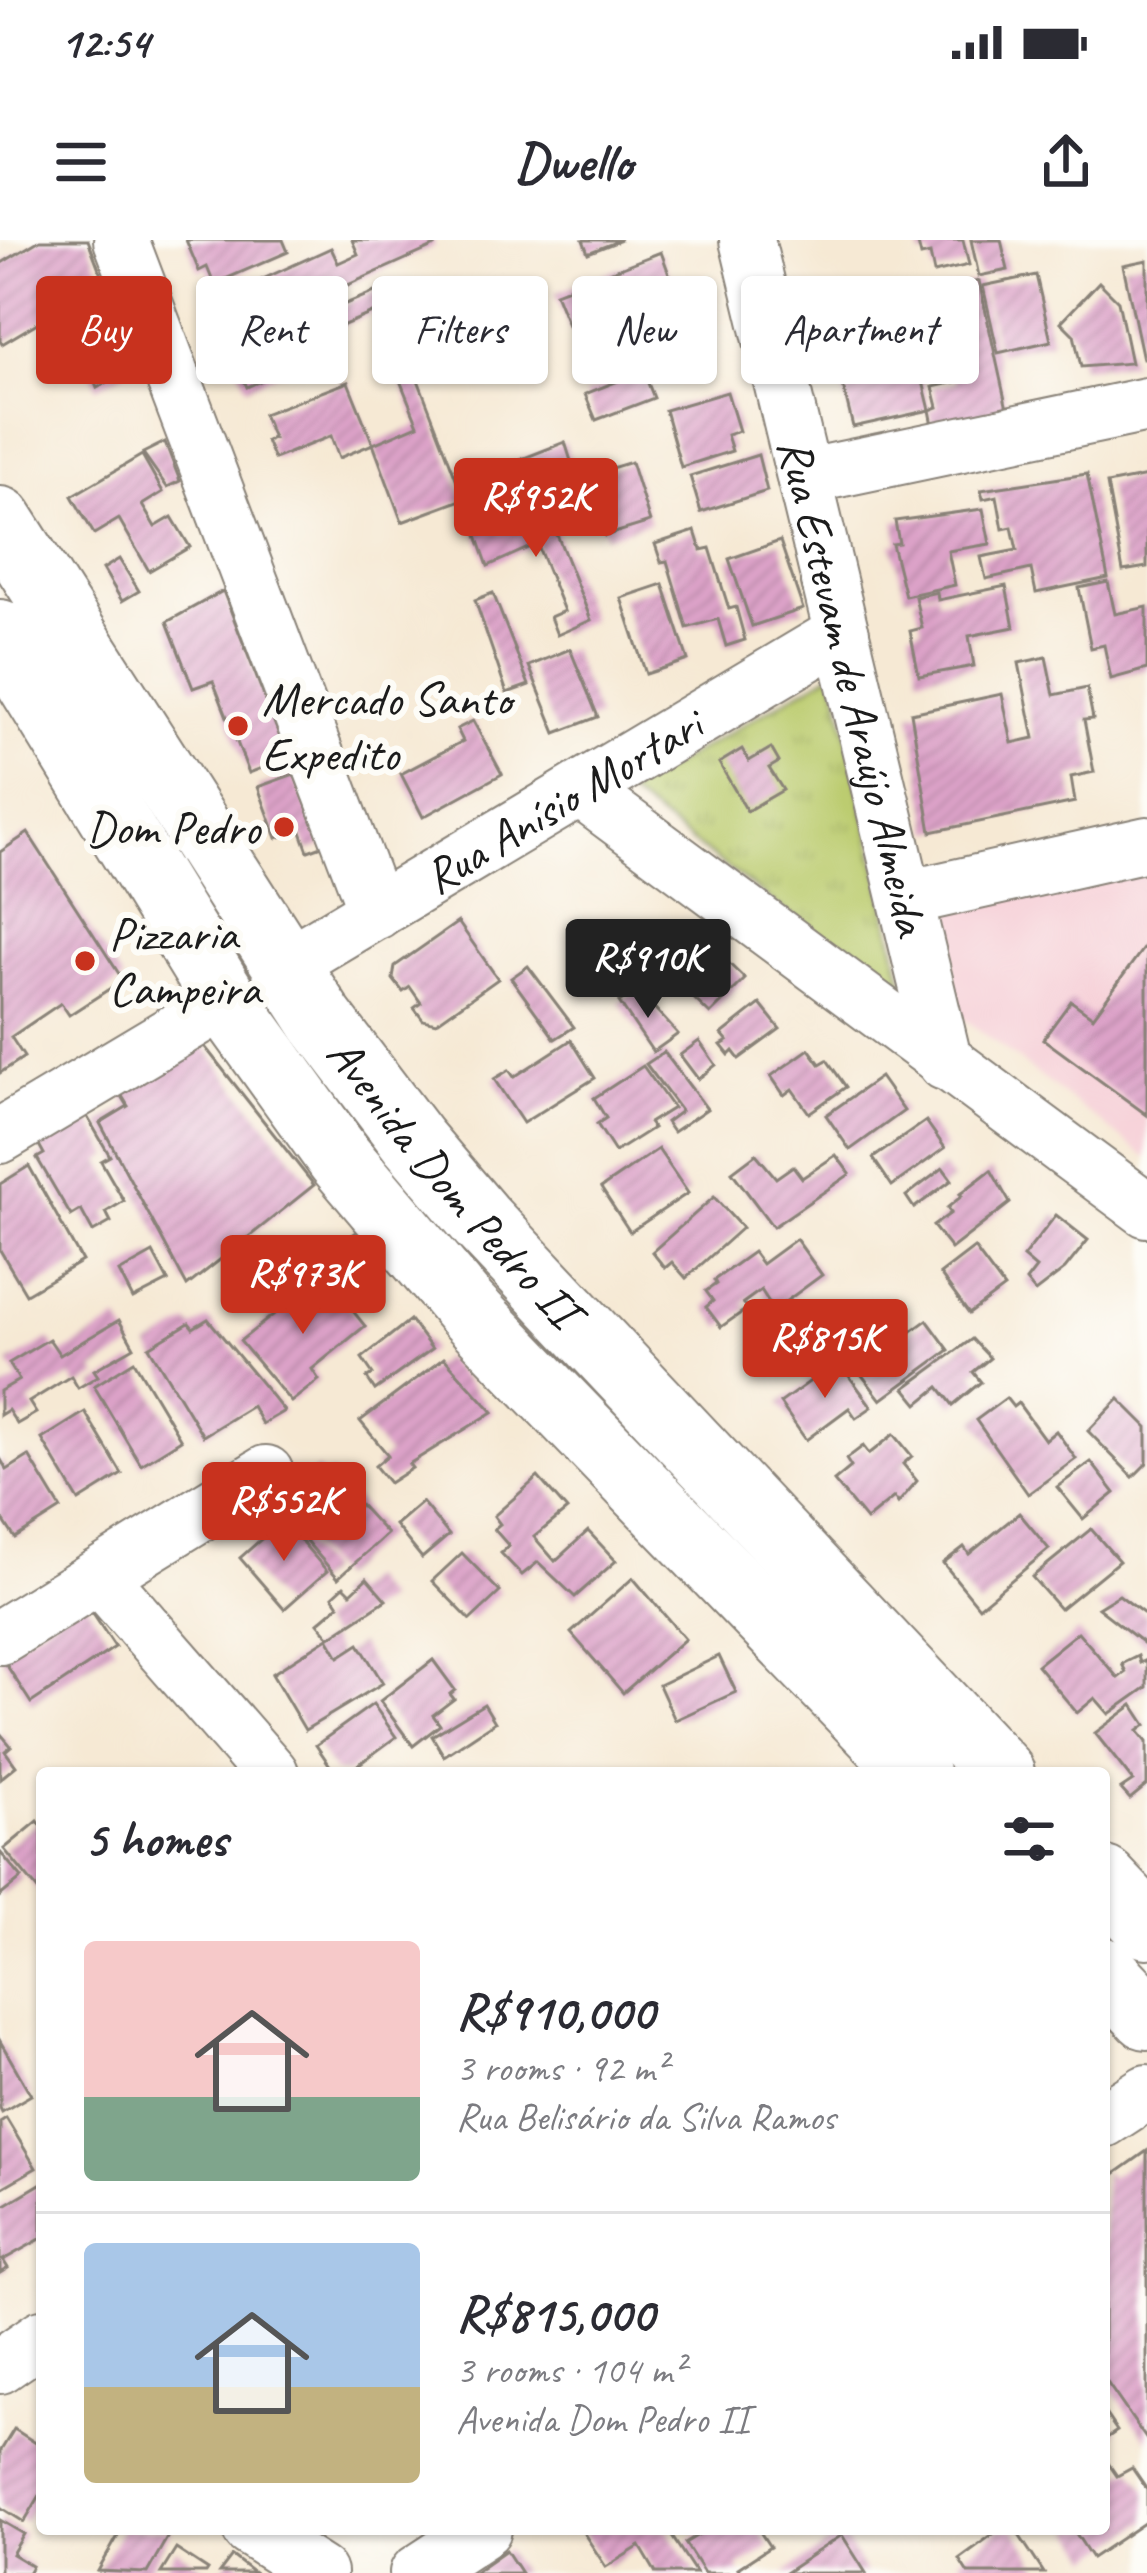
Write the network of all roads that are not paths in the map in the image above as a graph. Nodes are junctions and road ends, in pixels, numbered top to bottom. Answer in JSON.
{"nodes":[{"id":1,"x":121,"y":240,"type":"edge"},
{"id":2,"x":747,"y":240,"type":"edge"},
{"id":3,"x":1147,"y":405,"type":"edge"},
{"id":4,"x":804,"y":477,"type":"junction"},
{"id":5,"x":0,"y":520,"type":"edge"},
{"id":6,"x":0,"y":633,"type":"edge"},
{"id":7,"x":842,"y":633,"type":"junction"},
{"id":8,"x":580,"y":790,"type":"junction"},
{"id":9,"x":1147,"y":844,"type":"edge"},
{"id":10,"x":906,"y":898,"type":"junction"},
{"id":11,"x":376,"y":912,"type":"junction"},
{"id":12,"x":284,"y":966,"type":"junction"},
{"id":13,"x":226,"y":1001,"type":"junction"},
{"id":14,"x":945,"y":1063,"type":"junction"},
{"id":15,"x":0,"y":1136,"type":"edge"},
{"id":16,"x":1147,"y":1210,"type":"edge"},
{"id":17,"x":266,"y":1473,"type":"dead end"},
{"id":18,"x":99,"y":1576,"type":"junction"},
{"id":19,"x":0,"y":1637,"type":"edge"},
{"id":20,"x":266,"y":1767,"type":"edge"},
{"id":21,"x":894,"y":1767,"type":"edge"},
{"id":22,"x":995,"y":1767,"type":"edge"},
{"id":23,"x":1110,"y":1886,"type":"edge"},
{"id":24,"x":1147,"y":1925,"type":"edge"},
{"id":25,"x":1110,"y":1977,"type":"edge"},
{"id":26,"x":1147,"y":2017,"type":"edge"},
{"id":27,"x":1147,"y":2092,"type":"edge"},
{"id":28,"x":1110,"y":2116,"type":"edge"},
{"id":29,"x":36,"y":2341,"type":"edge"},
{"id":30,"x":0,"y":2366,"type":"edge"},
{"id":31,"x":36,"y":2391,"type":"edge"},
{"id":32,"x":259,"y":2535,"type":"edge"},
{"id":33,"x":475,"y":2535,"type":"edge"},
{"id":34,"x":319,"y":2573,"type":"edge"},
{"id":35,"x":417,"y":2573,"type":"edge"}],
"edges":[{"from":1,"to":11,"type":"street"},
{"from":2,"to":4,"type":"street","name":"Rua Estevam de Araújo Almeida"},
{"from":3,"to":4,"type":"street"},
{"from":4,"to":7,"type":"street","name":"Rua Estevam de Araújo Almeida"},
{"from":5,"to":12,"type":"main road","name":"Avenida Dom Pedro II"},
{"from":6,"to":13,"type":"main road","name":"Avenida Dom Pedro II"},
{"from":7,"to":8,"type":"street","name":"Rua Anísio Mortari"},
{"from":7,"to":10,"type":"street","name":"Rua Estevam de Araújo Almeida"},
{"from":8,"to":11,"type":"street","name":"Rua Anísio Mortari"},
{"from":8,"to":14,"type":"street"},
{"from":9,"to":10,"type":"street"},
{"from":10,"to":14,"type":"street","name":"Rua Estevam de Araújo Almeida"},
{"from":11,"to":12,"type":"street","name":"Rua Anísio Mortari"},
{"from":12,"to":22,"type":"main road","name":"Avenida Dom Pedro II"},
{"from":13,"to":15,"type":"street"},
{"from":13,"to":21,"type":"main road","name":"Avenida Dom Pedro II"},
{"from":14,"to":16,"type":"street"},
{"from":17,"to":18,"type":"street"},
{"from":18,"to":19,"type":"street"},
{"from":18,"to":20,"type":"street"},
{"from":23,"to":24,"type":"main road"},
{"from":25,"to":26,"type":"main road"},
{"from":27,"to":28,"type":"street"},
{"from":29,"to":30,"type":"street"},
{"from":30,"to":31,"type":"street"},
{"from":32,"to":34,"type":"street"},
{"from":33,"to":35,"type":"street"}]}
